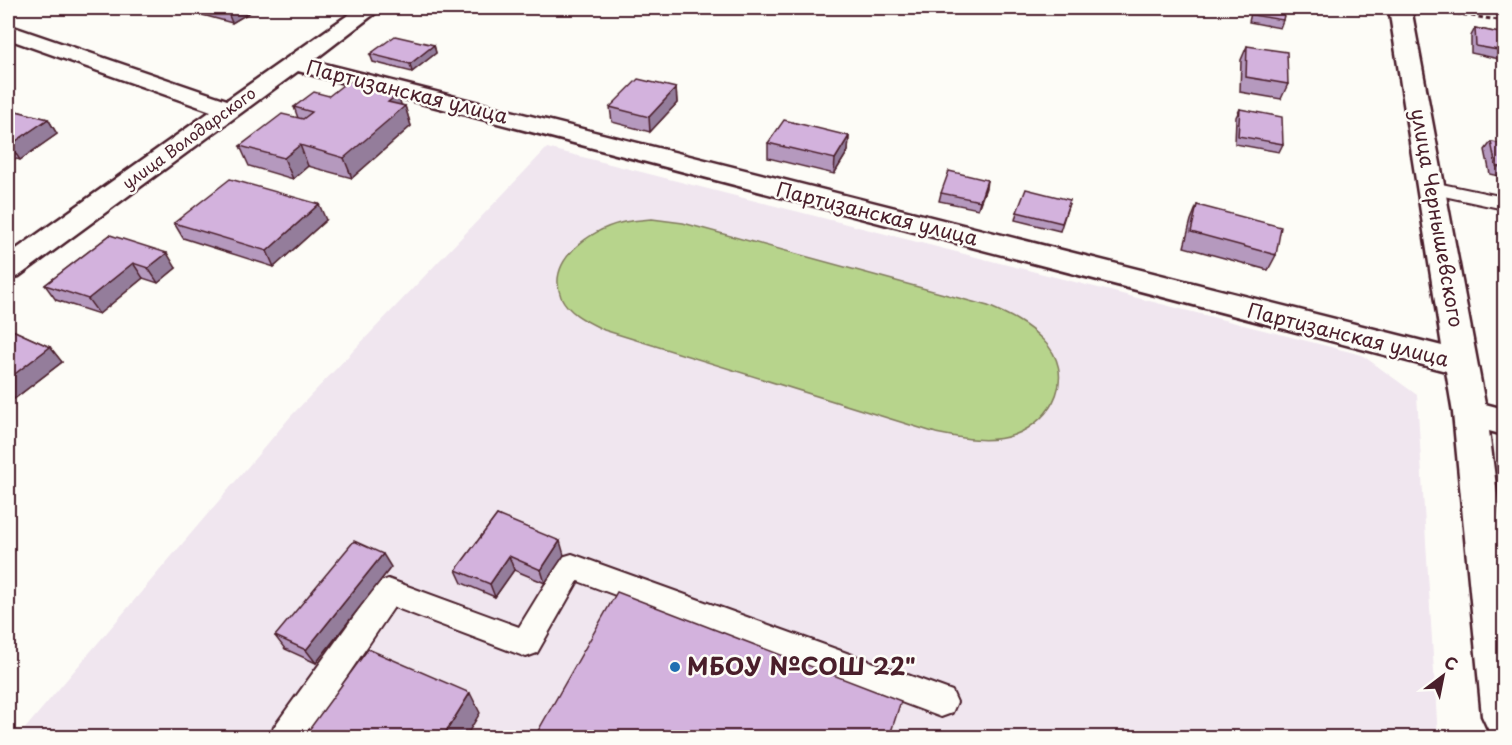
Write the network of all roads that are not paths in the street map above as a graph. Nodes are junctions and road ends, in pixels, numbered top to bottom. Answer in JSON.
{"nodes":[{"id":1,"x":371,"y":8,"type":"edge"},
{"id":2,"x":1400,"y":8,"type":"edge"},
{"id":3,"x":8,"y":32,"type":"edge"},
{"id":4,"x":293,"y":63,"type":"junction"},
{"id":5,"x":229,"y":109,"type":"junction"},
{"id":6,"x":1432,"y":188,"type":"junction"},
{"id":7,"x":1504,"y":202,"type":"edge"},
{"id":8,"x":8,"y":269,"type":"edge"},
{"id":9,"x":1462,"y":363,"type":"junction"},
{"id":10,"x":1487,"y":418,"type":"edge"},
{"id":11,"x":941,"y":702,"type":"dead end"},
{"id":12,"x":1504,"y":716,"type":"edge"},
{"id":13,"x":285,"y":738,"type":"edge"}],
"edges":[{"from":1,"to":4,"type":"street","name":"улица Володарского"},
{"from":2,"to":6,"type":"street","name":"улица Чернышевского"},
{"from":3,"to":5,"type":"street"},
{"from":4,"to":5,"type":"street","name":"улица Володарского"},
{"from":4,"to":9,"type":"street","name":"Партизанская улица"},
{"from":5,"to":8,"type":"street","name":"улица Володарского"},
{"from":6,"to":7,"type":"lane"},
{"from":6,"to":9,"type":"street","name":"улица Чернышевского"},
{"from":9,"to":10,"type":"street","name":"улица Чернышевского"},
{"from":10,"to":12,"type":"street","name":"улица Чернышевского"},
{"from":11,"to":13,"type":"lane"}]}
